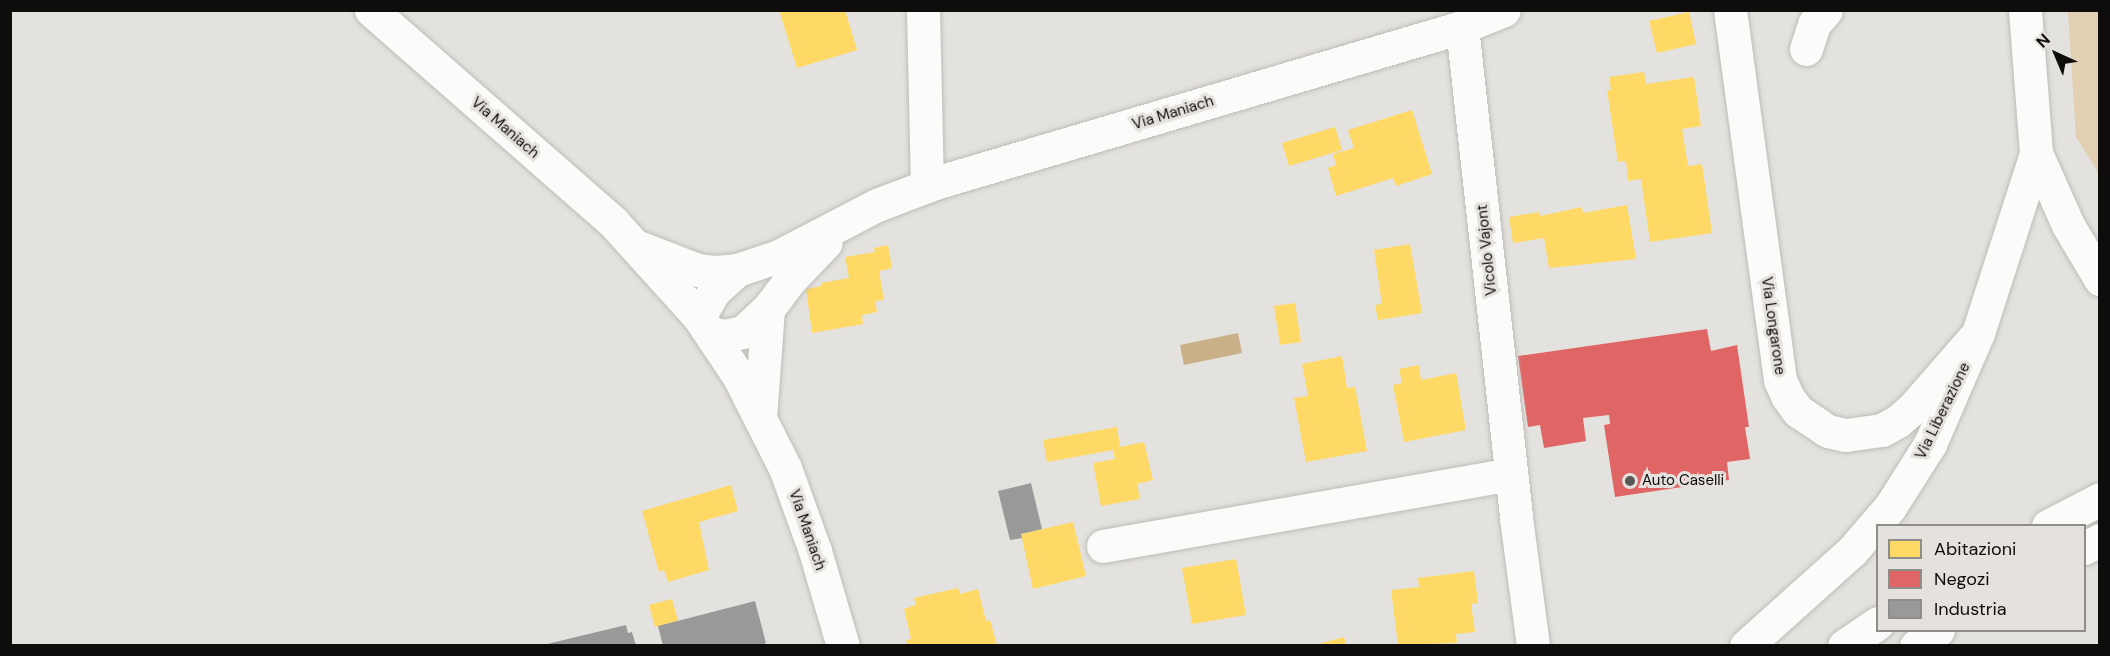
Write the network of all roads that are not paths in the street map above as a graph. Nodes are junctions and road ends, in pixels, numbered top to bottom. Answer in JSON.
{"nodes":[{"id":1,"x":371,"y":10,"type":"edge"},
{"id":2,"x":923,"y":10,"type":"edge"},
{"id":3,"x":1504,"y":10,"type":"edge"},
{"id":4,"x":1730,"y":10,"type":"edge"},
{"id":5,"x":1826,"y":10,"type":"edge"},
{"id":6,"x":2025,"y":10,"type":"edge"},
{"id":7,"x":1462,"y":27,"type":"junction"},
{"id":8,"x":1806,"y":49,"type":"dead end"},
{"id":9,"x":2036,"y":153,"type":"junction"},
{"id":10,"x":927,"y":186,"type":"junction"},
{"id":11,"x":845,"y":221,"type":"junction"},
{"id":12,"x":638,"y":247,"type":"junction"},
{"id":13,"x":737,"y":270,"type":"junction"},
{"id":14,"x":2100,"y":279,"type":"edge"},
{"id":15,"x":768,"y":309,"type":"junction"},
{"id":16,"x":705,"y":325,"type":"junction"},
{"id":17,"x":1978,"y":333,"type":"junction"},
{"id":18,"x":760,"y":418,"type":"junction"},
{"id":19,"x":1511,"y":474,"type":"junction"},
{"id":20,"x":2100,"y":499,"type":"edge"},
{"id":21,"x":2050,"y":524,"type":"edge"},
{"id":22,"x":2100,"y":540,"type":"edge"},
{"id":23,"x":1103,"y":546,"type":"dead end"},
{"id":24,"x":2086,"y":547,"type":"edge"},
{"id":25,"x":1876,"y":624,"type":"edge"},
{"id":26,"x":1935,"y":632,"type":"edge"},
{"id":27,"x":843,"y":645,"type":"edge"},
{"id":28,"x":1533,"y":645,"type":"edge"},
{"id":29,"x":1746,"y":645,"type":"edge"},
{"id":30,"x":1844,"y":645,"type":"edge"},
{"id":31,"x":1916,"y":645,"type":"edge"}],
"edges":[{"from":1,"to":12,"type":"street","name":"Via Maniach"},
{"from":2,"to":10,"type":"street"},
{"from":3,"to":7,"type":"street","name":"Via Maniach"},
{"from":4,"to":17,"type":"street","name":"Via Longarone"},
{"from":5,"to":8,"type":"street"},
{"from":6,"to":9,"type":"street","name":"Via Liberazione"},
{"from":7,"to":10,"type":"street","name":"Via Maniach"},
{"from":7,"to":19,"type":"street","name":"Vicolo Vajont"},
{"from":9,"to":14,"type":"street","name":"Via Liberazione"},
{"from":9,"to":17,"type":"street","name":"Via Liberazione"},
{"from":10,"to":11,"type":"street","name":"Via Maniach"},
{"from":11,"to":13,"type":"street","name":"Via Maniach"},
{"from":11,"to":15,"type":"street","name":"Via Maniach"},
{"from":12,"to":13,"type":"street","name":"Via Maniach"},
{"from":12,"to":16,"type":"street","name":"Via Maniach"},
{"from":13,"to":16,"type":"street","name":"Via Maniach"},
{"from":15,"to":16,"type":"street","name":"Via Maniach"},
{"from":15,"to":18,"type":"street","name":"Via Maniach"},
{"from":16,"to":18,"type":"street","name":"Via Maniach"},
{"from":17,"to":29,"type":"street","name":"Via Liberazione"},
{"from":18,"to":27,"type":"street","name":"Via Maniach"},
{"from":19,"to":23,"type":"street"},
{"from":19,"to":28,"type":"street","name":"Vicolo Vajont"},
{"from":20,"to":21,"type":"street"},
{"from":22,"to":24,"type":"street"},
{"from":25,"to":30,"type":"street"},
{"from":26,"to":31,"type":"street"}]}
